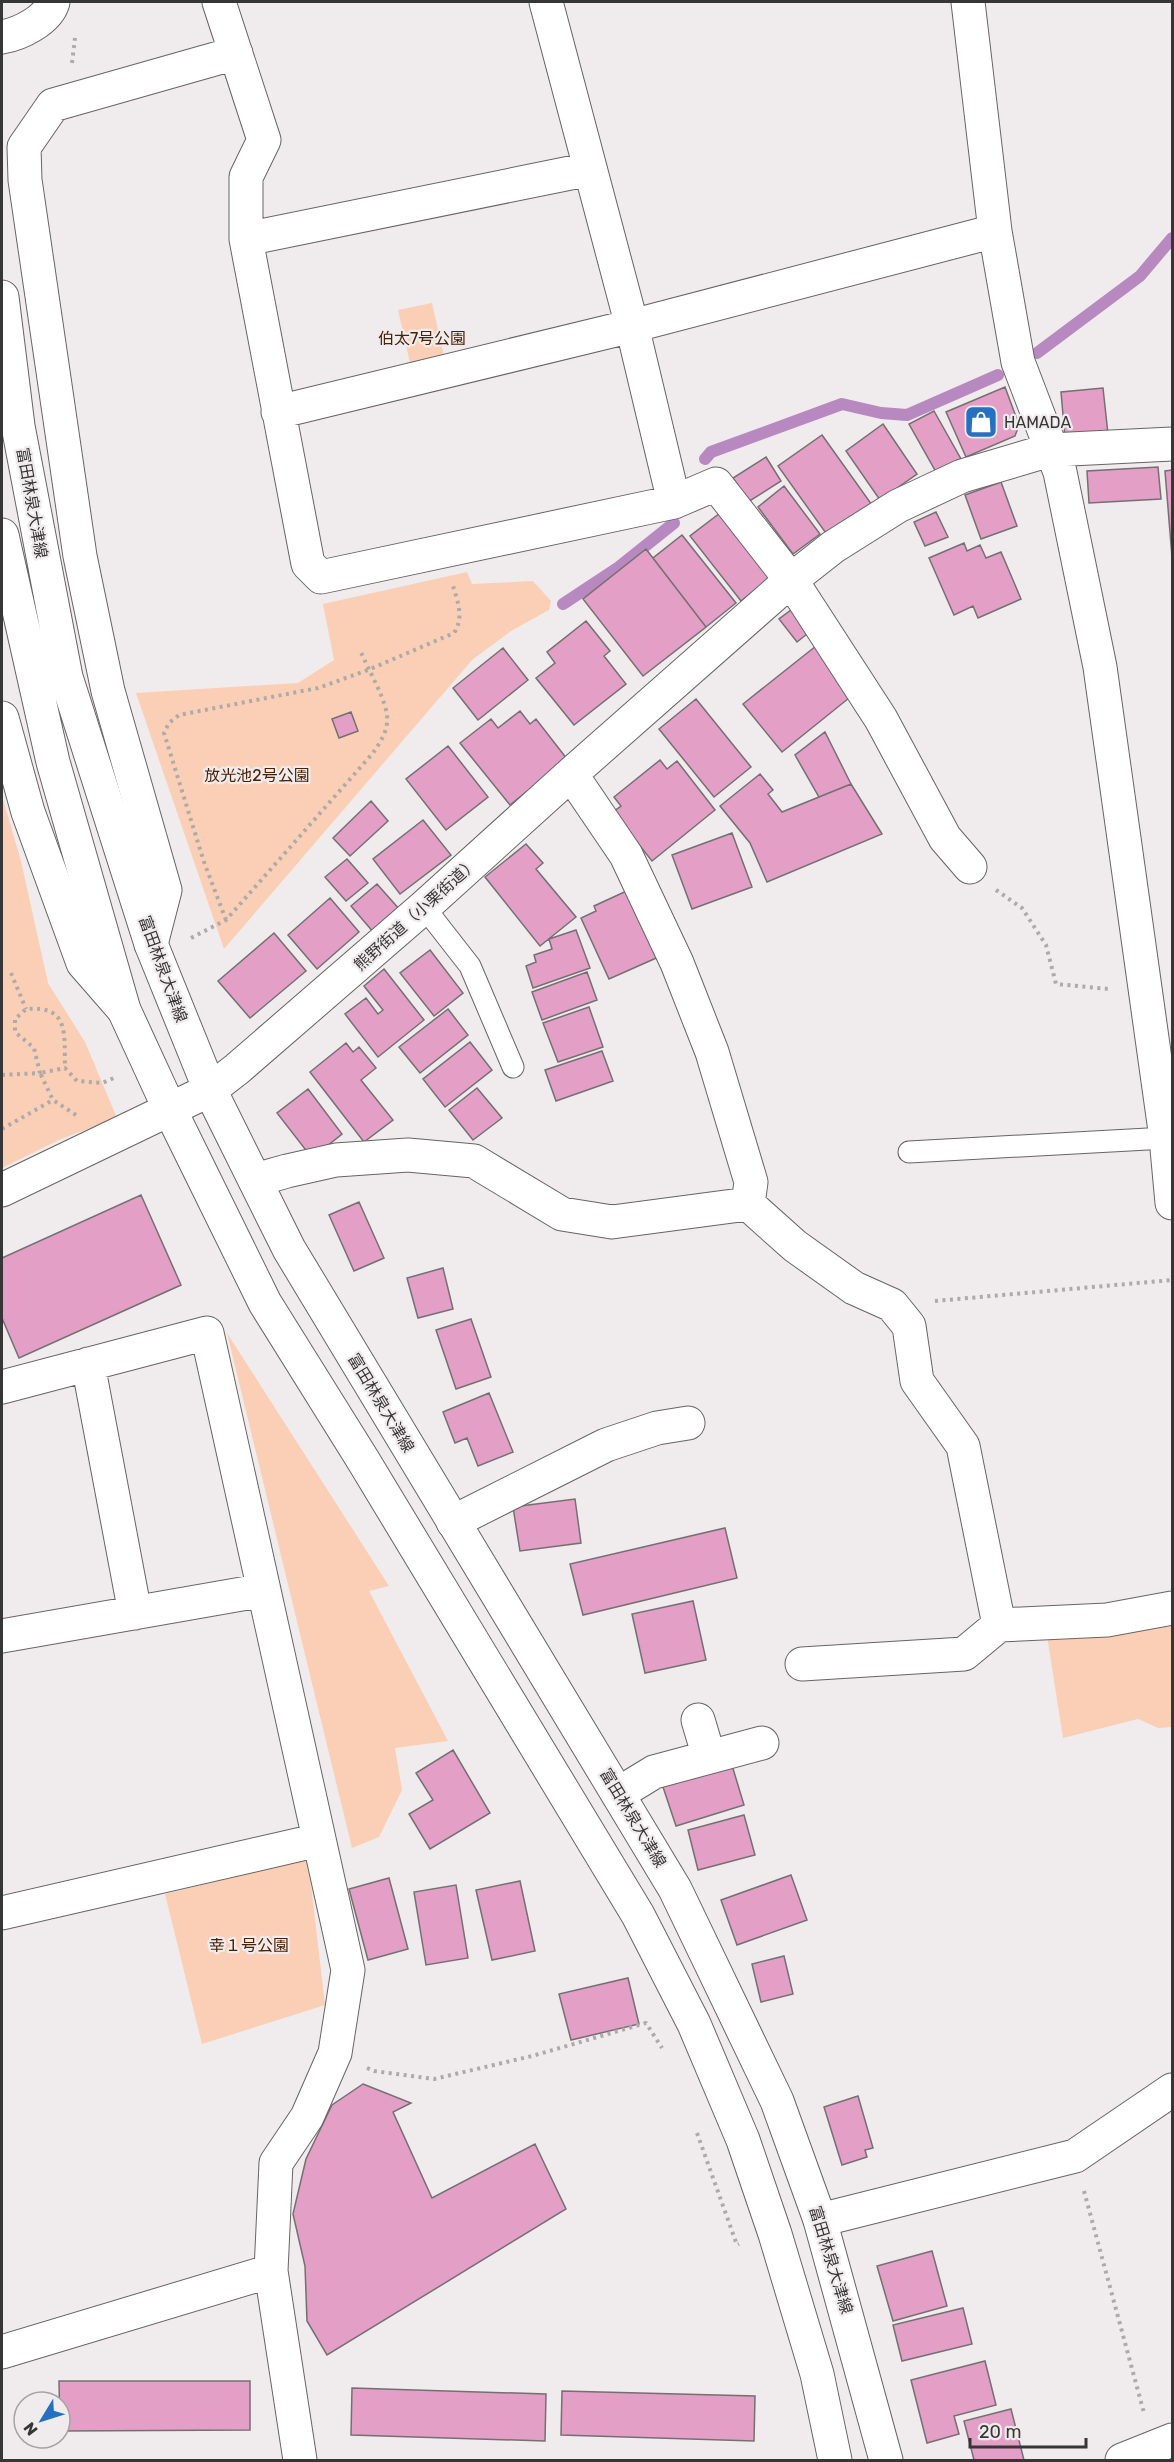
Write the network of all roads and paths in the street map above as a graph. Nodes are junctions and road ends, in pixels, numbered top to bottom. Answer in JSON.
{"nodes":[{"id":1,"x":53,"y":2,"type":"edge"},
{"id":2,"x":219,"y":2,"type":"edge"},
{"id":3,"x":546,"y":2,"type":"edge"},
{"id":4,"x":968,"y":2,"type":"edge"},
{"id":5,"x":75,"y":36,"type":"dead end"},
{"id":6,"x":2,"y":37,"type":"edge"},
{"id":7,"x":236,"y":53,"type":"junction"},
{"id":8,"x":81,"y":97,"type":"junction"},
{"id":9,"x":590,"y":169,"type":"junction"},
{"id":10,"x":995,"y":231,"type":"junction"},
{"id":11,"x":246,"y":239,"type":"junction"},
{"id":12,"x":2,"y":297,"type":"edge"},
{"id":13,"x":632,"y":326,"type":"junction"},
{"id":14,"x":278,"y":412,"type":"junction"},
{"id":15,"x":1173,"y":444,"type":"edge"},
{"id":16,"x":1050,"y":450,"type":"junction"},
{"id":17,"x":675,"y":502,"type":"junction"},
{"id":18,"x":2,"y":535,"type":"edge"},
{"id":19,"x":443,"y":551,"type":"junction"},
{"id":20,"x":791,"y":580,"type":"junction"},
{"id":21,"x":360,"y":652,"type":"dead end"},
{"id":22,"x":368,"y":670,"type":"junction"},
{"id":23,"x":2,"y":718,"type":"edge"},
{"id":24,"x":571,"y":774,"type":"junction"},
{"id":25,"x":970,"y":867,"type":"joint"},
{"id":26,"x":424,"y":907,"type":"junction"},
{"id":27,"x":226,"y":920,"type":"junction"},
{"id":28,"x":185,"y":941,"type":"dead end"},
{"id":29,"x":151,"y":944,"type":"junction"},
{"id":30,"x":11,"y":973,"type":"dead end"},
{"id":31,"x":1146,"y":993,"type":"junction"},
{"id":32,"x":26,"y":1009,"type":"junction"},
{"id":33,"x":124,"y":1010,"type":"junction"},
{"id":34,"x":513,"y":1067,"type":"dead end"},
{"id":35,"x":65,"y":1068,"type":"junction"},
{"id":36,"x":40,"y":1073,"type":"junction"},
{"id":37,"x":2,"y":1075,"type":"edge"},
{"id":38,"x":119,"y":1076,"type":"dead end"},
{"id":39,"x":210,"y":1090,"type":"junction"},
{"id":40,"x":53,"y":1100,"type":"junction"},
{"id":41,"x":170,"y":1110,"type":"junction"},
{"id":42,"x":82,"y":1119,"type":"dead end"},
{"id":43,"x":2,"y":1129,"type":"edge"},
{"id":44,"x":1166,"y":1138,"type":"junction"},
{"id":45,"x":909,"y":1152,"type":"dead end"},
{"id":46,"x":255,"y":1180,"type":"junction"},
{"id":47,"x":2,"y":1190,"type":"edge"},
{"id":48,"x":1173,"y":1203,"type":"edge"},
{"id":49,"x":748,"y":1204,"type":"junction"},
{"id":50,"x":1173,"y":1280,"type":"edge"},
{"id":51,"x":892,"y":1305,"type":"junction"},
{"id":52,"x":88,"y":1364,"type":"junction"},
{"id":53,"x":2,"y":1387,"type":"edge"},
{"id":54,"x":688,"y":1423,"type":"dead end"},
{"id":55,"x":453,"y":1522,"type":"junction"},
{"id":56,"x":264,"y":1590,"type":"junction"},
{"id":57,"x":1173,"y":1608,"type":"edge"},
{"id":58,"x":135,"y":1613,"type":"junction"},
{"id":59,"x":999,"y":1625,"type":"junction"},
{"id":60,"x":2,"y":1636,"type":"edge"},
{"id":61,"x":802,"y":1664,"type":"dead end"},
{"id":62,"x":698,"y":1720,"type":"dead end"},
{"id":63,"x":762,"y":1743,"type":"dead end"},
{"id":64,"x":709,"y":1757,"type":"junction"},
{"id":65,"x":618,"y":1794,"type":"junction"},
{"id":66,"x":319,"y":1840,"type":"junction"},
{"id":67,"x":2,"y":1913,"type":"edge"},
{"id":68,"x":335,"y":2053,"type":"junction"},
{"id":69,"x":666,"y":2056,"type":"dead end"},
{"id":70,"x":1173,"y":2090,"type":"edge"},
{"id":71,"x":695,"y":2126,"type":"dead end"},
{"id":72,"x":1075,"y":2156,"type":"junction"},
{"id":73,"x":820,"y":2220,"type":"junction"},
{"id":74,"x":775,"y":2234,"type":"junction"},
{"id":75,"x":271,"y":2271,"type":"junction"},
{"id":76,"x":2,"y":2352,"type":"edge"},
{"id":77,"x":1163,"y":2444,"type":"edge"},
{"id":78,"x":300,"y":2460,"type":"edge"},
{"id":79,"x":835,"y":2460,"type":"edge"},
{"id":80,"x":886,"y":2460,"type":"edge"},
{"id":81,"x":1122,"y":2460,"type":"edge"}],
"edges":[{"from":1,"to":6,"type":"street"},
{"from":2,"to":7,"type":"street"},
{"from":3,"to":9,"type":"street"},
{"from":4,"to":10,"type":"street"},
{"from":5,"to":8,"type":"path"},
{"from":7,"to":8,"type":"street"},
{"from":7,"to":11,"type":"street"},
{"from":8,"to":29,"type":"street"},
{"from":9,"to":11,"type":"street"},
{"from":9,"to":13,"type":"street"},
{"from":10,"to":13,"type":"street"},
{"from":10,"to":16,"type":"street"},
{"from":11,"to":14,"type":"street"},
{"from":12,"to":29,"type":"street","name":"富田林泉大津線"},
{"from":13,"to":14,"type":"street"},
{"from":13,"to":17,"type":"street"},
{"from":14,"to":19,"type":"street"},
{"from":15,"to":16,"type":"street"},
{"from":16,"to":20,"type":"street","name":"熊野街道（小栗街道）"},
{"from":16,"to":31,"type":"street"},
{"from":17,"to":19,"type":"street"},
{"from":17,"to":20,"type":"street"},
{"from":18,"to":33,"type":"street"},
{"from":19,"to":22,"type":"path"},
{"from":20,"to":24,"type":"street","name":"熊野街道（小栗街道）"},
{"from":20,"to":25,"type":"street"},
{"from":21,"to":22,"type":"path"},
{"from":22,"to":27,"type":"path"},
{"from":22,"to":27,"type":"path"},
{"from":23,"to":33,"type":"street"},
{"from":24,"to":26,"type":"street","name":"熊野街道（小栗街道）"},
{"from":24,"to":49,"type":"street"},
{"from":25,"to":31,"type":"path"},
{"from":26,"to":34,"type":"lane"},
{"from":26,"to":39,"type":"street","name":"熊野街道（小栗街道）"},
{"from":27,"to":28,"type":"path"},
{"from":29,"to":39,"type":"street","name":"富田林泉大津線"},
{"from":30,"to":32,"type":"path"},
{"from":31,"to":44,"type":"street"},
{"from":32,"to":35,"type":"path"},
{"from":32,"to":36,"type":"path"},
{"from":33,"to":41,"type":"street"},
{"from":35,"to":36,"type":"path"},
{"from":35,"to":38,"type":"path"},
{"from":36,"to":37,"type":"path"},
{"from":36,"to":40,"type":"path"},
{"from":39,"to":41,"type":"street","name":"熊野街道（小栗街道）"},
{"from":39,"to":46,"type":"street","name":"富田林泉大津線"},
{"from":40,"to":42,"type":"path"},
{"from":40,"to":43,"type":"path"},
{"from":41,"to":47,"type":"street","name":"熊野街道（小栗街道）"},
{"from":41,"to":74,"type":"street"},
{"from":44,"to":45,"type":"lane"},
{"from":44,"to":48,"type":"street"},
{"from":46,"to":49,"type":"street"},
{"from":46,"to":55,"type":"street","name":"富田林泉大津線"},
{"from":49,"to":51,"type":"street"},
{"from":50,"to":51,"type":"path"},
{"from":51,"to":59,"type":"street"},
{"from":52,"to":53,"type":"street"},
{"from":52,"to":56,"type":"street"},
{"from":52,"to":58,"type":"street"},
{"from":54,"to":55,"type":"street"},
{"from":55,"to":65,"type":"street","name":"富田林泉大津線"},
{"from":56,"to":58,"type":"street"},
{"from":56,"to":66,"type":"street"},
{"from":57,"to":59,"type":"street"},
{"from":58,"to":60,"type":"street"},
{"from":59,"to":61,"type":"street"},
{"from":62,"to":64,"type":"street"},
{"from":63,"to":64,"type":"street"},
{"from":64,"to":65,"type":"street"},
{"from":65,"to":73,"type":"street","name":"富田林泉大津線"},
{"from":66,"to":67,"type":"street"},
{"from":66,"to":68,"type":"street"},
{"from":68,"to":69,"type":"path"},
{"from":68,"to":75,"type":"street"},
{"from":70,"to":72,"type":"street"},
{"from":71,"to":74,"type":"path"},
{"from":72,"to":73,"type":"street"},
{"from":72,"to":77,"type":"path"},
{"from":73,"to":80,"type":"street","name":"富田林泉大津線"},
{"from":74,"to":79,"type":"street"},
{"from":75,"to":76,"type":"street"},
{"from":75,"to":78,"type":"street"},
{"from":77,"to":81,"type":"street"}]}
